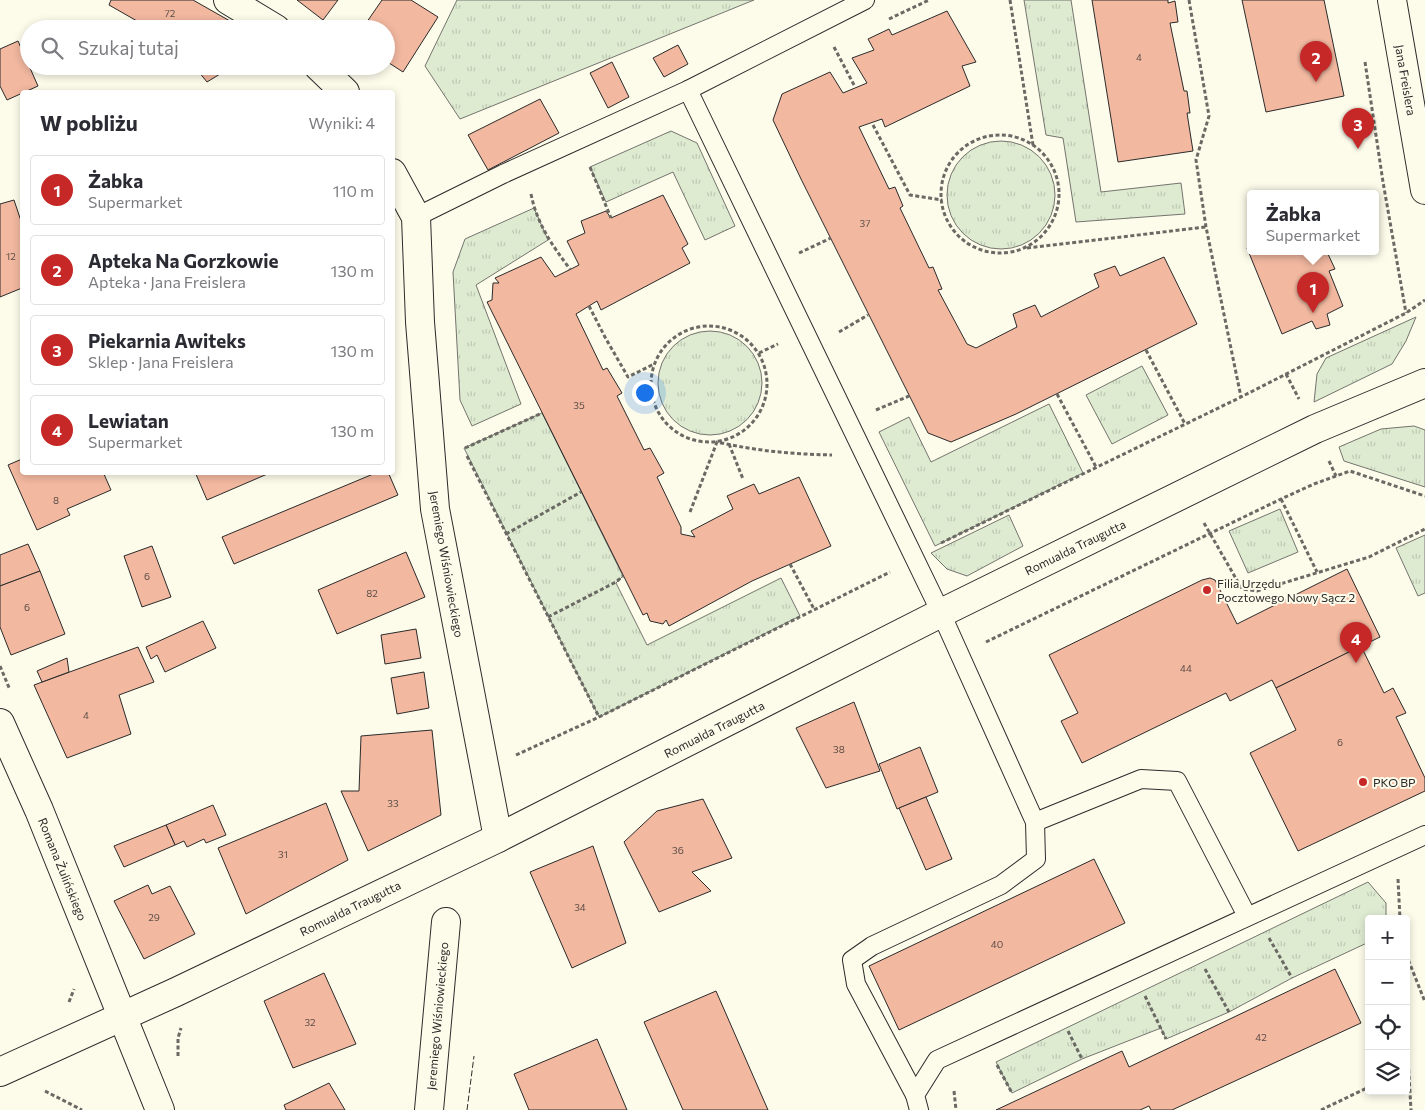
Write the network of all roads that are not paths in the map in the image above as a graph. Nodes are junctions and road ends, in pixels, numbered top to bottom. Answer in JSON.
{"nodes":[{"id":1,"x":228,"y":0,"type":"edge"},
{"id":2,"x":865,"y":0,"type":"edge"},
{"id":3,"x":1392,"y":0,"type":"edge"},
{"id":4,"x":261,"y":20,"type":"edge"},
{"id":5,"x":327,"y":75,"type":"edge"},
{"id":6,"x":343,"y":90,"type":"edge"},
{"id":7,"x":688,"y":90,"type":"junction"},
{"id":8,"x":395,"y":178,"type":"edge"},
{"id":9,"x":1425,"y":190,"type":"edge"},
{"id":10,"x":416,"y":217,"type":"junction"},
{"id":11,"x":1425,"y":383,"type":"edge"},
{"id":12,"x":941,"y":613,"type":"junction"},
{"id":13,"x":0,"y":724,"type":"edge"},
{"id":14,"x":1035,"y":822,"type":"junction"},
{"id":15,"x":1425,"y":834,"type":"edge"},
{"id":16,"x":498,"y":838,"type":"junction"},
{"id":17,"x":1247,"y":916,"type":"junction"},
{"id":18,"x":446,"y":922,"type":"dead end"},
{"id":19,"x":122,"y":1016,"type":"junction"},
{"id":20,"x":0,"y":1072,"type":"edge"},
{"id":21,"x":917,"y":1102,"type":"edge"},
{"id":22,"x":160,"y":1110,"type":"edge"},
{"id":23,"x":429,"y":1110,"type":"edge"}],
"edges":[{"from":1,"to":4,"type":"street"},
{"from":2,"to":7,"type":"lane"},
{"from":3,"to":9,"type":"street","name":"Jana Freislera"},
{"from":5,"to":6,"type":"street"},
{"from":7,"to":10,"type":"lane"},
{"from":7,"to":12,"type":"lane"},
{"from":8,"to":10,"type":"street","name":"Jeremiego Wiśniowieckiego"},
{"from":10,"to":16,"type":"street","name":"Jeremiego Wiśniowieckiego"},
{"from":11,"to":12,"type":"street","name":"Romualda Traugutta"},
{"from":12,"to":14,"type":"lane"},
{"from":12,"to":16,"type":"street","name":"Romualda Traugutta"},
{"from":13,"to":19,"type":"street","name":"Romana Żulińskiego"},
{"from":14,"to":17,"type":"lane"},
{"from":14,"to":21,"type":"lane"},
{"from":15,"to":17,"type":"lane"},
{"from":16,"to":19,"type":"street","name":"Romualda Traugutta"},
{"from":17,"to":21,"type":"lane"},
{"from":18,"to":23,"type":"street","name":"Jeremiego Wiśniowieckiego"},
{"from":19,"to":20,"type":"street","name":"Romualda Traugutta"},
{"from":19,"to":22,"type":"street","name":"Romana Żulińskiego"}]}
